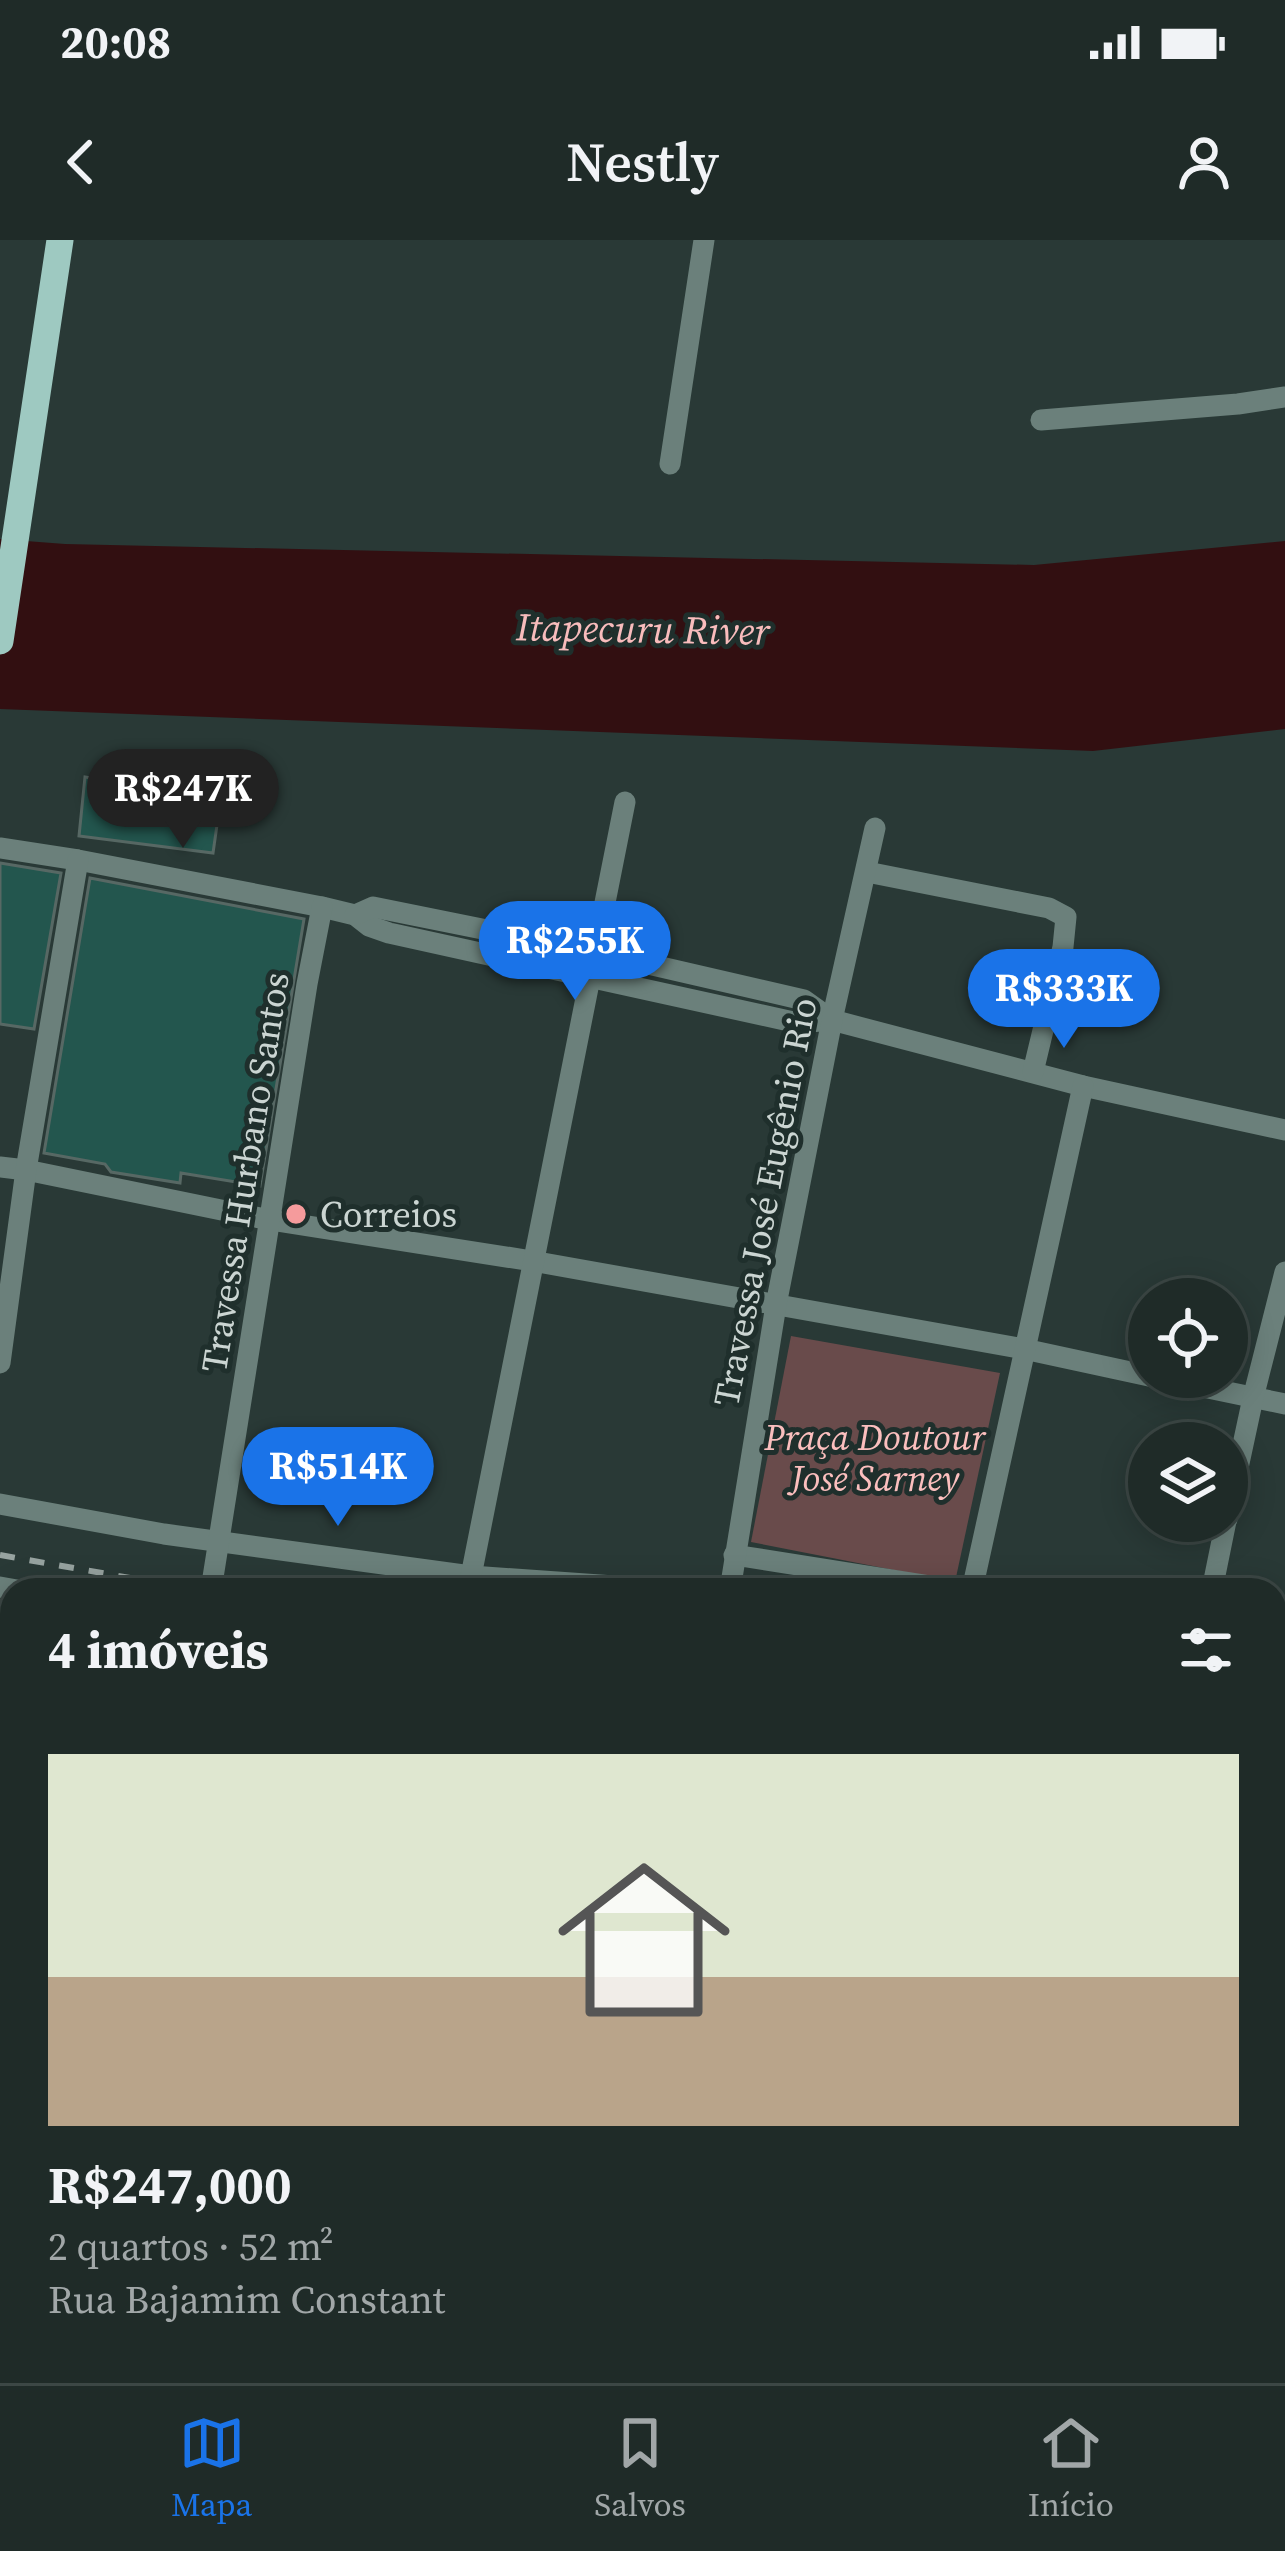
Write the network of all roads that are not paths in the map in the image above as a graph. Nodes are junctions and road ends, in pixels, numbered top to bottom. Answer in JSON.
{"nodes":[{"id":1,"x":60,"y":240,"type":"edge"},
{"id":2,"x":704,"y":240,"type":"edge"},
{"id":3,"x":1285,"y":397,"type":"edge"},
{"id":4,"x":1041,"y":420,"type":"dead end"},
{"id":5,"x":670,"y":464,"type":"dead end"},
{"id":6,"x":0,"y":641,"type":"edge"},
{"id":7,"x":625,"y":802,"type":"dead end"},
{"id":8,"x":875,"y":828,"type":"dead end"},
{"id":9,"x":0,"y":848,"type":"edge"},
{"id":10,"x":78,"y":860,"type":"junction"},
{"id":11,"x":866,"y":872,"type":"junction"},
{"id":12,"x":322,"y":908,"type":"junction"},
{"id":13,"x":356,"y":915,"type":"junction"},
{"id":14,"x":596,"y":952,"type":"junction"},
{"id":15,"x":591,"y":977,"type":"junction"},
{"id":16,"x":832,"y":1020,"type":"junction"},
{"id":17,"x":1033,"y":1072,"type":"junction"},
{"id":18,"x":1083,"y":1086,"type":"junction"},
{"id":19,"x":1285,"y":1130,"type":"edge"},
{"id":20,"x":0,"y":1167,"type":"edge"},
{"id":21,"x":26,"y":1170,"type":"junction"},
{"id":22,"x":270,"y":1220,"type":"junction"},
{"id":23,"x":532,"y":1261,"type":"junction"},
{"id":24,"x":1285,"y":1272,"type":"edge"},
{"id":25,"x":776,"y":1305,"type":"junction"},
{"id":26,"x":1024,"y":1349,"type":"junction"},
{"id":27,"x":0,"y":1363,"type":"edge"},
{"id":28,"x":1128,"y":1371,"type":"edge"},
{"id":29,"x":1248,"y":1397,"type":"edge"},
{"id":30,"x":1253,"y":1398,"type":"junction"},
{"id":31,"x":1285,"y":1404,"type":"edge"},
{"id":32,"x":1248,"y":1422,"type":"edge"},
{"id":33,"x":0,"y":1504,"type":"edge"},
{"id":34,"x":219,"y":1542,"type":"junction"},
{"id":35,"x":1222,"y":1542,"type":"edge"},
{"id":36,"x":734,"y":1555,"type":"junction"},
{"id":37,"x":471,"y":1576,"type":"junction"},
{"id":38,"x":213,"y":1578,"type":"edge"},
{"id":39,"x":500,"y":1578,"type":"edge"},
{"id":40,"x":731,"y":1578,"type":"edge"},
{"id":41,"x":880,"y":1578,"type":"edge"},
{"id":42,"x":976,"y":1578,"type":"edge"},
{"id":43,"x":1215,"y":1578,"type":"edge"}],
"edges":[{"from":1,"to":6,"type":"main road"},
{"from":2,"to":5,"type":"street"},
{"from":3,"to":4,"type":"street"},
{"from":7,"to":14,"type":"street"},
{"from":8,"to":11,"type":"street","name":"Travessa José Eugênio Rio"},
{"from":9,"to":10,"type":"street"},
{"from":10,"to":12,"type":"street"},
{"from":10,"to":21,"type":"street"},
{"from":11,"to":16,"type":"street","name":"Travessa José Eugênio Rio"},
{"from":11,"to":17,"type":"street"},
{"from":12,"to":13,"type":"street"},
{"from":12,"to":22,"type":"street","name":"Travessa Hurbano Santos"},
{"from":13,"to":14,"type":"street"},
{"from":13,"to":15,"type":"street"},
{"from":14,"to":15,"type":"street"},
{"from":14,"to":16,"type":"street"},
{"from":15,"to":16,"type":"street"},
{"from":15,"to":23,"type":"street"},
{"from":16,"to":17,"type":"street"},
{"from":16,"to":25,"type":"street","name":"Travessa José Eugênio Rio"},
{"from":17,"to":18,"type":"street"},
{"from":18,"to":19,"type":"street"},
{"from":18,"to":26,"type":"street"},
{"from":20,"to":21,"type":"street"},
{"from":21,"to":22,"type":"street"},
{"from":21,"to":27,"type":"street"},
{"from":22,"to":23,"type":"street"},
{"from":22,"to":34,"type":"street","name":"Travessa Hurbano Santos"},
{"from":23,"to":25,"type":"street"},
{"from":23,"to":37,"type":"street"},
{"from":24,"to":30,"type":"street"},
{"from":25,"to":26,"type":"street"},
{"from":25,"to":36,"type":"street","name":"Travessa José Eugênio Rio"},
{"from":26,"to":28,"type":"street"},
{"from":26,"to":42,"type":"street"},
{"from":29,"to":30,"type":"street"},
{"from":30,"to":31,"type":"street"},
{"from":30,"to":32,"type":"street"},
{"from":33,"to":34,"type":"street"},
{"from":34,"to":37,"type":"street"},
{"from":34,"to":38,"type":"street","name":"Travessa Hurbano Santos"},
{"from":35,"to":43,"type":"street"},
{"from":36,"to":40,"type":"street","name":"Travessa José Eugênio Rio"},
{"from":36,"to":41,"type":"street"},
{"from":37,"to":39,"type":"street"}]}
